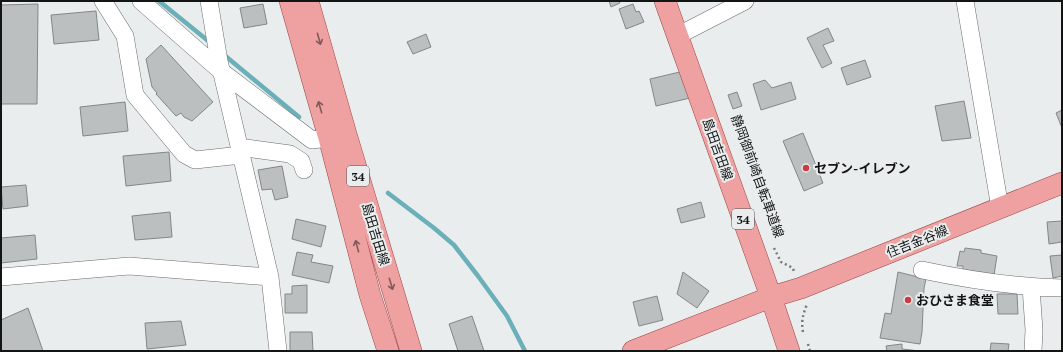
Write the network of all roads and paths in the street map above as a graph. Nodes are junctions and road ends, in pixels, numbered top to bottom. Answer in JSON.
{"nodes":[{"id":1,"x":103,"y":1,"type":"edge"},
{"id":2,"x":141,"y":1,"type":"edge"},
{"id":3,"x":209,"y":1,"type":"edge"},
{"id":4,"x":290,"y":1,"type":"edge"},
{"id":5,"x":308,"y":1,"type":"edge"},
{"id":6,"x":664,"y":1,"type":"edge"},
{"id":7,"x":745,"y":1,"type":"edge"},
{"id":8,"x":965,"y":1,"type":"edge"},
{"id":9,"x":677,"y":36,"type":"junction"},
{"id":10,"x":221,"y":66,"type":"junction"},
{"id":11,"x":329,"y":138,"type":"junction"},
{"id":12,"x":240,"y":151,"type":"junction"},
{"id":13,"x":304,"y":170,"type":"dead end"},
{"id":14,"x":1062,"y":183,"type":"edge"},
{"id":15,"x":1000,"y":208,"type":"junction"},
{"id":16,"x":772,"y":243,"type":"dead end"},
{"id":17,"x":922,"y":270,"type":"dead end"},
{"id":18,"x":1,"y":277,"type":"edge"},
{"id":19,"x":270,"y":277,"type":"junction"},
{"id":20,"x":1032,"y":287,"type":"junction"},
{"id":21,"x":801,"y":288,"type":"junction"},
{"id":22,"x":1062,"y":288,"type":"edge"},
{"id":23,"x":771,"y":297,"type":"junction"},
{"id":24,"x":278,"y":351,"type":"edge"},
{"id":25,"x":388,"y":351,"type":"edge"},
{"id":26,"x":411,"y":351,"type":"edge"},
{"id":27,"x":633,"y":351,"type":"edge"},
{"id":28,"x":789,"y":351,"type":"edge"},
{"id":29,"x":810,"y":351,"type":"edge"},
{"id":30,"x":1033,"y":351,"type":"edge"}],
"edges":[{"from":1,"to":12,"type":"street"},
{"from":2,"to":10,"type":"street"},
{"from":3,"to":10,"type":"street"},
{"from":11,"to":4,"type":"main road","name":"島田吉田線","number":"34","one_way":true},
{"from":5,"to":26,"type":"main road","name":"島田吉田線","number":"34","one_way":true},
{"from":6,"to":9,"type":"main road","name":"島田吉田線","number":"34"},
{"from":7,"to":9,"type":"street"},
{"from":8,"to":15,"type":"street"},
{"from":9,"to":23,"type":"main road","name":"島田吉田線","number":"34"},
{"from":10,"to":11,"type":"street"},
{"from":10,"to":12,"type":"street"},
{"from":25,"to":11,"type":"main road","name":"島田吉田線","number":"34","one_way":true},
{"from":12,"to":13,"type":"street"},
{"from":12,"to":19,"type":"street"},
{"from":14,"to":15,"type":"main road","name":"住吉金谷線"},
{"from":15,"to":21,"type":"main road","name":"住吉金谷線"},
{"from":16,"to":21,"type":"path","name":"静岡御前崎自転車道線"},
{"from":17,"to":20,"type":"street"},
{"from":18,"to":19,"type":"street"},
{"from":19,"to":24,"type":"street"},
{"from":20,"to":22,"type":"street"},
{"from":20,"to":30,"type":"street"},
{"from":21,"to":23,"type":"main road","name":"住吉金谷線"},
{"from":21,"to":29,"type":"path","name":"静岡御前崎自転車道線"},
{"from":23,"to":27,"type":"main road"},
{"from":23,"to":28,"type":"main road","name":"島田吉田線","number":"34"}]}
